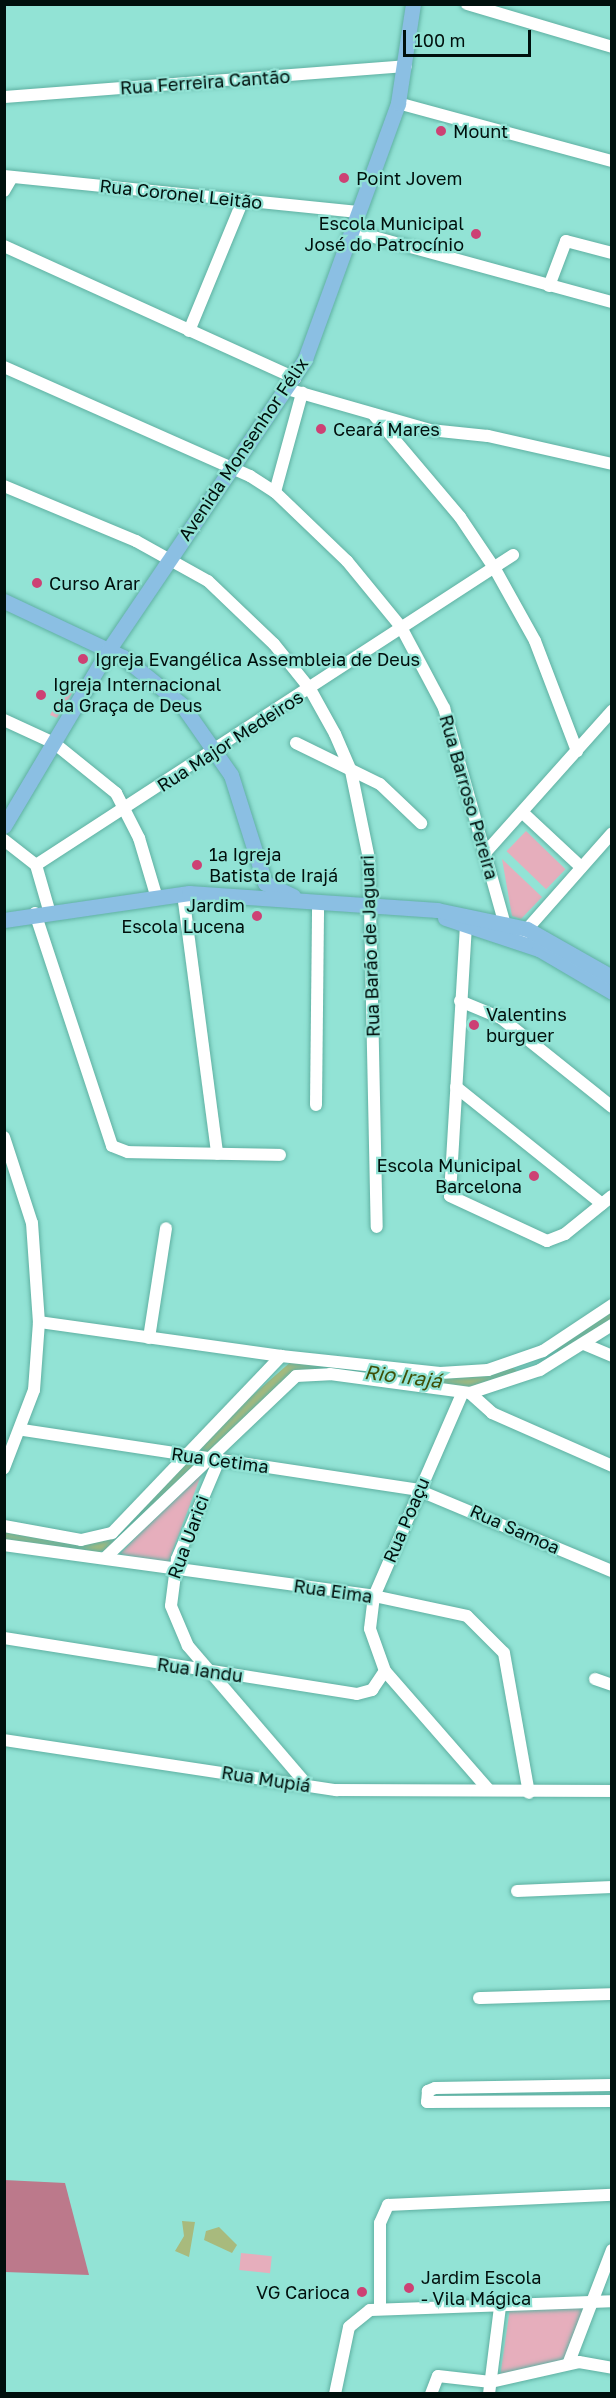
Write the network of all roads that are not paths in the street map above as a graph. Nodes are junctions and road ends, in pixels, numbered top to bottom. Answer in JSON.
{"nodes":[{"id":1,"x":413,"y":4,"type":"edge"},
{"id":2,"x":466,"y":4,"type":"edge"},
{"id":3,"x":612,"y":47,"type":"edge"},
{"id":4,"x":406,"y":66,"type":"junction"},
{"id":5,"x":4,"y":97,"type":"edge"},
{"id":6,"x":398,"y":103,"type":"junction"},
{"id":7,"x":612,"y":161,"type":"edge"},
{"id":8,"x":8,"y":177,"type":"edge"},
{"id":9,"x":4,"y":191,"type":"edge"},
{"id":10,"x":243,"y":200,"type":"junction"},
{"id":11,"x":358,"y":212,"type":"junction"},
{"id":12,"x":352,"y":231,"type":"junction"},
{"id":13,"x":4,"y":246,"type":"edge"},
{"id":14,"x":612,"y":253,"type":"edge"},
{"id":15,"x":549,"y":286,"type":"junction"},
{"id":16,"x":612,"y":302,"type":"edge"},
{"id":17,"x":189,"y":331,"type":"junction"},
{"id":18,"x":4,"y":367,"type":"edge"},
{"id":19,"x":291,"y":383,"type":"junction"},
{"id":20,"x":303,"y":393,"type":"junction"},
{"id":21,"x":373,"y":414,"type":"junction"},
{"id":22,"x":612,"y":464,"type":"edge"},
{"id":23,"x":233,"y":468,"type":"junction"},
{"id":24,"x":4,"y":486,"type":"edge"},
{"id":25,"x":275,"y":492,"type":"junction"},
{"id":26,"x":513,"y":555,"type":"dead end"},
{"id":27,"x":170,"y":557,"type":"junction"},
{"id":28,"x":495,"y":570,"type":"junction"},
{"id":29,"x":4,"y":601,"type":"edge"},
{"id":30,"x":401,"y":627,"type":"junction"},
{"id":31,"x":122,"y":629,"type":"junction"},
{"id":32,"x":84,"y":637,"type":"junction"},
{"id":33,"x":109,"y":649,"type":"junction"},
{"id":34,"x":97,"y":670,"type":"junction"},
{"id":35,"x":309,"y":688,"type":"junction"},
{"id":36,"x":612,"y":711,"type":"edge"},
{"id":37,"x":4,"y":720,"type":"edge"},
{"id":38,"x":54,"y":743,"type":"junction"},
{"id":39,"x":296,"y":743,"type":"dead end"},
{"id":40,"x":219,"y":750,"type":"junction"},
{"id":41,"x":577,"y":751,"type":"junction"},
{"id":42,"x":351,"y":771,"type":"junction"},
{"id":43,"x":127,"y":809,"type":"junction"},
{"id":44,"x":522,"y":812,"type":"junction"},
{"id":45,"x":421,"y":823,"type":"dead end"},
{"id":46,"x":4,"y":826,"type":"edge"},
{"id":47,"x":612,"y":833,"type":"edge"},
{"id":48,"x":4,"y":840,"type":"edge"},
{"id":49,"x":485,"y":853,"type":"junction"},
{"id":50,"x":36,"y":865,"type":"junction"},
{"id":51,"x":259,"y":866,"type":"junction"},
{"id":52,"x":581,"y":867,"type":"junction"},
{"id":53,"x":186,"y":894,"type":"junction"},
{"id":54,"x":156,"y":895,"type":"junction"},
{"id":55,"x":317,"y":903,"type":"junction"},
{"id":56,"x":372,"y":904,"type":"junction"},
{"id":57,"x":419,"y":909,"type":"junction"},
{"id":58,"x":42,"y":911,"type":"junction"},
{"id":59,"x":4,"y":920,"type":"edge"},
{"id":60,"x":504,"y":922,"type":"junction"},
{"id":61,"x":466,"y":925,"type":"junction"},
{"id":62,"x":522,"y":934,"type":"junction"},
{"id":63,"x":612,"y":977,"type":"edge"},
{"id":64,"x":612,"y":992,"type":"edge"},
{"id":65,"x":460,"y":1001,"type":"junction"},
{"id":66,"x":456,"y":1087,"type":"junction"},
{"id":67,"x":316,"y":1105,"type":"dead end"},
{"id":68,"x":612,"y":1107,"type":"edge"},
{"id":69,"x":4,"y":1137,"type":"edge"},
{"id":70,"x":217,"y":1154,"type":"junction"},
{"id":71,"x":280,"y":1155,"type":"dead end"},
{"id":72,"x":607,"y":1200,"type":"edge"},
{"id":73,"x":377,"y":1227,"type":"dead end"},
{"id":74,"x":166,"y":1228,"type":"dead end"},
{"id":75,"x":612,"y":1305,"type":"edge"},
{"id":76,"x":39,"y":1322,"type":"junction"},
{"id":77,"x":612,"y":1325,"type":"edge"},
{"id":78,"x":149,"y":1338,"type":"junction"},
{"id":79,"x":584,"y":1344,"type":"junction"},
{"id":80,"x":281,"y":1356,"type":"junction"},
{"id":81,"x":612,"y":1356,"type":"edge"},
{"id":82,"x":466,"y":1394,"type":"junction"},
{"id":83,"x":23,"y":1430,"type":"junction"},
{"id":84,"x":189,"y":1456,"type":"junction"},
{"id":85,"x":205,"y":1458,"type":"junction"},
{"id":86,"x":219,"y":1460,"type":"junction"},
{"id":87,"x":612,"y":1466,"type":"edge"},
{"id":88,"x":4,"y":1468,"type":"edge"},
{"id":89,"x":418,"y":1490,"type":"junction"},
{"id":90,"x":4,"y":1526,"type":"edge"},
{"id":91,"x":4,"y":1545,"type":"edge"},
{"id":92,"x":106,"y":1557,"type":"junction"},
{"id":93,"x":174,"y":1567,"type":"junction"},
{"id":94,"x":612,"y":1571,"type":"edge"},
{"id":95,"x":374,"y":1596,"type":"junction"},
{"id":96,"x":4,"y":1638,"type":"edge"},
{"id":97,"x":210,"y":1671,"type":"junction"},
{"id":98,"x":385,"y":1671,"type":"junction"},
{"id":99,"x":596,"y":1679,"type":"dead end"},
{"id":100,"x":612,"y":1685,"type":"edge"},
{"id":101,"x":4,"y":1740,"type":"edge"},
{"id":102,"x":307,"y":1785,"type":"junction"},
{"id":103,"x":488,"y":1789,"type":"junction"},
{"id":104,"x":612,"y":1791,"type":"edge"},
{"id":105,"x":529,"y":1793,"type":"junction"},
{"id":106,"x":612,"y":1887,"type":"edge"},
{"id":107,"x":517,"y":1891,"type":"dead end"},
{"id":108,"x":612,"y":1994,"type":"edge"},
{"id":109,"x":479,"y":1998,"type":"dead end"},
{"id":110,"x":612,"y":2085,"type":"edge"},
{"id":111,"x":612,"y":2101,"type":"edge"},
{"id":112,"x":612,"y":2195,"type":"edge"},
{"id":113,"x":612,"y":2250,"type":"edge"},
{"id":114,"x":612,"y":2301,"type":"edge"},
{"id":115,"x":592,"y":2302,"type":"junction"},
{"id":116,"x":500,"y":2307,"type":"junction"},
{"id":117,"x":381,"y":2308,"type":"junction"},
{"id":118,"x":569,"y":2362,"type":"junction"},
{"id":119,"x":612,"y":2368,"type":"edge"},
{"id":120,"x":490,"y":2388,"type":"edge"},
{"id":121,"x":334,"y":2394,"type":"edge"},
{"id":122,"x":432,"y":2394,"type":"edge"}],
"edges":[{"from":1,"to":4,"type":"main road","name":"Avenida Monsenhor Félix"},
{"from":2,"to":3,"type":"street"},
{"from":4,"to":5,"type":"street","name":"Rua Ferreira Cantão"},
{"from":4,"to":6,"type":"main road","name":"Avenida Monsenhor Félix"},
{"from":6,"to":7,"type":"street"},
{"from":6,"to":11,"type":"main road","name":"Avenida Monsenhor Félix"},
{"from":8,"to":9,"type":"street"},
{"from":8,"to":10,"type":"street","name":"Rua Coronel Leitão"},
{"from":10,"to":11,"type":"street","name":"Rua Coronel Leitão"},
{"from":10,"to":17,"type":"street"},
{"from":11,"to":12,"type":"main road","name":"Avenida Monsenhor Félix"},
{"from":12,"to":15,"type":"street"},
{"from":12,"to":19,"type":"main road","name":"Avenida Monsenhor Félix"},
{"from":13,"to":17,"type":"street"},
{"from":14,"to":15,"type":"street"},
{"from":15,"to":16,"type":"street"},
{"from":17,"to":19,"type":"street"},
{"from":18,"to":23,"type":"street","name":"Rua Barroso Pereira"},
{"from":19,"to":20,"type":"street"},
{"from":19,"to":23,"type":"main road","name":"Avenida Monsenhor Félix"},
{"from":20,"to":21,"type":"street"},
{"from":20,"to":25,"type":"street"},
{"from":21,"to":22,"type":"street"},
{"from":21,"to":28,"type":"street"},
{"from":23,"to":25,"type":"street","name":"Rua Barroso Pereira"},
{"from":23,"to":27,"type":"main road","name":"Avenida Monsenhor Félix"},
{"from":24,"to":27,"type":"street","name":"Rua Barão de Jaguari"},
{"from":25,"to":30,"type":"street","name":"Rua Barroso Pereira"},
{"from":26,"to":28,"type":"street","name":"Rua Major Medeiros"},
{"from":27,"to":31,"type":"main road","name":"Avenida Monsenhor Félix"},
{"from":27,"to":35,"type":"street","name":"Rua Barão de Jaguari"},
{"from":28,"to":30,"type":"street","name":"Rua Major Medeiros"},
{"from":28,"to":41,"type":"street"},
{"from":29,"to":32,"type":"main road"},
{"from":30,"to":35,"type":"street","name":"Rua Major Medeiros"},
{"from":30,"to":49,"type":"street","name":"Rua Barroso Pereira"},
{"from":31,"to":32,"type":"main road"},
{"from":31,"to":33,"type":"main road","name":"Avenida Monsenhor Félix"},
{"from":32,"to":33,"type":"main road"},
{"from":32,"to":34,"type":"main road"},
{"from":33,"to":34,"type":"main road","name":"Avenida Monsenhor Félix"},
{"from":33,"to":40,"type":"main road"},
{"from":34,"to":38,"type":"main road","name":"Avenida Monsenhor Félix"},
{"from":35,"to":40,"type":"street","name":"Rua Major Medeiros"},
{"from":35,"to":42,"type":"street","name":"Rua Barão de Jaguari"},
{"from":36,"to":41,"type":"street"},
{"from":37,"to":38,"type":"street"},
{"from":38,"to":43,"type":"street"},
{"from":38,"to":46,"type":"main road","name":"Avenida Monsenhor Félix"},
{"from":39,"to":42,"type":"street"},
{"from":40,"to":43,"type":"street","name":"Rua Major Medeiros"},
{"from":40,"to":51,"type":"main road"},
{"from":41,"to":44,"type":"street"},
{"from":42,"to":45,"type":"street"},
{"from":42,"to":56,"type":"street","name":"Rua Barão de Jaguari"},
{"from":43,"to":50,"type":"street","name":"Rua Major Medeiros"},
{"from":43,"to":54,"type":"street"},
{"from":44,"to":49,"type":"street"},
{"from":44,"to":52,"type":"street"},
{"from":47,"to":52,"type":"street"},
{"from":48,"to":50,"type":"street"},
{"from":49,"to":60,"type":"street","name":"Rua Barroso Pereira"},
{"from":50,"to":58,"type":"street"},
{"from":51,"to":53,"type":"main road"},
{"from":51,"to":55,"type":"main road"},
{"from":52,"to":62,"type":"street"},
{"from":53,"to":54,"type":"main road"},
{"from":53,"to":55,"type":"main road"},
{"from":53,"to":70,"type":"street"},
{"from":54,"to":58,"type":"main road"},
{"from":55,"to":56,"type":"main road"},
{"from":55,"to":67,"type":"street"},
{"from":56,"to":57,"type":"main road"},
{"from":56,"to":73,"type":"street","name":"Rua Barão de Jaguari"},
{"from":57,"to":60,"type":"main road"},
{"from":57,"to":61,"type":"main road"},
{"from":58,"to":59,"type":"main road"},
{"from":58,"to":70,"type":"street"},
{"from":60,"to":62,"type":"main road"},
{"from":61,"to":62,"type":"main road"},
{"from":61,"to":65,"type":"street"},
{"from":62,"to":63,"type":"main road"},
{"from":62,"to":64,"type":"main road"},
{"from":65,"to":66,"type":"street"},
{"from":65,"to":68,"type":"street"},
{"from":66,"to":72,"type":"street"},
{"from":66,"to":72,"type":"street"},
{"from":69,"to":76,"type":"street"},
{"from":70,"to":71,"type":"street"},
{"from":74,"to":78,"type":"street"},
{"from":75,"to":80,"type":"street"},
{"from":76,"to":78,"type":"street"},
{"from":76,"to":83,"type":"street"},
{"from":77,"to":79,"type":"street"},
{"from":78,"to":80,"type":"street"},
{"from":79,"to":81,"type":"street"},
{"from":79,"to":82,"type":"street"},
{"from":80,"to":84,"type":"street"},
{"from":82,"to":85,"type":"street"},
{"from":82,"to":87,"type":"street"},
{"from":82,"to":89,"type":"street","name":"Rua Poaçu"},
{"from":83,"to":84,"type":"street","name":"Rua Cetima"},
{"from":83,"to":88,"type":"street"},
{"from":84,"to":85,"type":"street","name":"Rua Cetima"},
{"from":84,"to":90,"type":"street"},
{"from":85,"to":86,"type":"street","name":"Rua Cetima"},
{"from":85,"to":92,"type":"street"},
{"from":86,"to":89,"type":"street","name":"Rua Cetima"},
{"from":86,"to":93,"type":"street","name":"Rua Uarici"},
{"from":89,"to":94,"type":"street","name":"Rua Samoa"},
{"from":89,"to":95,"type":"street","name":"Rua Poaçu"},
{"from":91,"to":92,"type":"street","name":"Rua Eima"},
{"from":92,"to":93,"type":"street","name":"Rua Eima"},
{"from":93,"to":95,"type":"street","name":"Rua Eima"},
{"from":93,"to":97,"type":"street","name":"Rua Uarici"},
{"from":95,"to":98,"type":"street","name":"Rua Poaçu"},
{"from":95,"to":105,"type":"street","name":"Rua Eima"},
{"from":96,"to":97,"type":"street","name":"Rua Iandu"},
{"from":97,"to":98,"type":"street","name":"Rua Iandu"},
{"from":97,"to":102,"type":"street","name":"Rua Uarici"},
{"from":98,"to":103,"type":"street","name":"Rua Poaçu"},
{"from":99,"to":100,"type":"street"},
{"from":101,"to":102,"type":"street","name":"Rua Mupiá"},
{"from":102,"to":103,"type":"street","name":"Rua Mupiá"},
{"from":103,"to":105,"type":"street","name":"Rua Mupiá"},
{"from":104,"to":105,"type":"street","name":"Rua Mupiá"},
{"from":106,"to":107,"type":"street"},
{"from":108,"to":109,"type":"street"},
{"from":110,"to":111,"type":"street"},
{"from":112,"to":117,"type":"street"},
{"from":113,"to":115,"type":"street"},
{"from":114,"to":115,"type":"street"},
{"from":115,"to":116,"type":"street"},
{"from":115,"to":118,"type":"street"},
{"from":116,"to":117,"type":"street"},
{"from":116,"to":120,"type":"street"},
{"from":117,"to":121,"type":"street"},
{"from":118,"to":119,"type":"street"},
{"from":118,"to":120,"type":"street"},
{"from":120,"to":122,"type":"street"}]}
